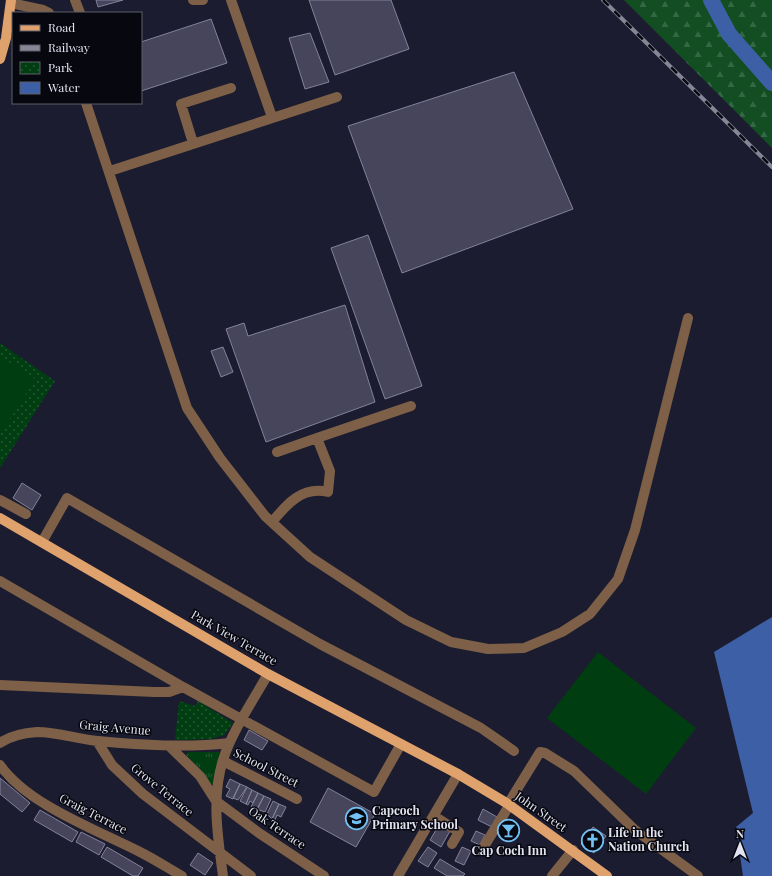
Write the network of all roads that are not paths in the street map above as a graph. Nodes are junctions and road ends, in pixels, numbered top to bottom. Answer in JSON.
{"nodes":[{"id":1,"x":75,"y":0,"type":"edge"},
{"id":2,"x":193,"y":0,"type":"edge"},
{"id":3,"x":203,"y":0,"type":"edge"},
{"id":4,"x":232,"y":0,"type":"edge"},
{"id":5,"x":11,"y":2,"type":"edge"},
{"id":6,"x":47,"y":12,"type":"edge"},
{"id":7,"x":80,"y":12,"type":"edge"},
{"id":8,"x":0,"y":59,"type":"edge"},
{"id":9,"x":231,"y":88,"type":"dead end"},
{"id":10,"x":337,"y":97,"type":"dead end"},
{"id":11,"x":86,"y":104,"type":"edge"},
{"id":12,"x":272,"y":117,"type":"junction"},
{"id":13,"x":193,"y":143,"type":"junction"},
{"id":14,"x":110,"y":171,"type":"junction"},
{"id":15,"x":688,"y":318,"type":"dead end"},
{"id":16,"x":411,"y":406,"type":"dead end"},
{"id":17,"x":317,"y":438,"type":"junction"},
{"id":18,"x":277,"y":452,"type":"dead end"},
{"id":19,"x":0,"y":500,"type":"edge"},
{"id":20,"x":26,"y":514,"type":"dead end"},
{"id":21,"x":0,"y":518,"type":"edge"},
{"id":22,"x":272,"y":522,"type":"junction"},
{"id":23,"x":42,"y":542,"type":"junction"},
{"id":24,"x":0,"y":581,"type":"edge"},
{"id":25,"x":268,"y":674,"type":"junction"},
{"id":26,"x":0,"y":685,"type":"edge"},
{"id":27,"x":184,"y":688,"type":"junction"},
{"id":28,"x":243,"y":720,"type":"junction"},
{"id":29,"x":97,"y":741,"type":"junction"},
{"id":30,"x":0,"y":743,"type":"edge"},
{"id":31,"x":229,"y":743,"type":"junction"},
{"id":32,"x":401,"y":744,"type":"junction"},
{"id":33,"x":169,"y":746,"type":"junction"},
{"id":34,"x":514,"y":751,"type":"dead end"},
{"id":35,"x":223,"y":760,"type":"junction"},
{"id":36,"x":0,"y":765,"type":"edge"},
{"id":37,"x":458,"y":774,"type":"junction"},
{"id":38,"x":297,"y":799,"type":"dead end"},
{"id":39,"x":216,"y":801,"type":"junction"},
{"id":40,"x":508,"y":805,"type":"junction"},
{"id":41,"x":434,"y":816,"type":"junction"},
{"id":42,"x":452,"y":844,"type":"dead end"},
{"id":43,"x":483,"y":848,"type":"dead end"},
{"id":44,"x":573,"y":850,"type":"junction"},
{"id":45,"x":220,"y":851,"type":"junction"},
{"id":46,"x":182,"y":876,"type":"edge"},
{"id":47,"x":223,"y":876,"type":"edge"},
{"id":48,"x":251,"y":876,"type":"edge"},
{"id":49,"x":324,"y":876,"type":"edge"},
{"id":50,"x":398,"y":876,"type":"edge"},
{"id":51,"x":552,"y":876,"type":"edge"},
{"id":52,"x":607,"y":876,"type":"edge"},
{"id":53,"x":698,"y":876,"type":"edge"}],
"edges":[{"from":1,"to":7,"type":"street"},
{"from":2,"to":3,"type":"street"},
{"from":4,"to":12,"type":"street"},
{"from":5,"to":6,"type":"street"},
{"from":5,"to":8,"type":"main road"},
{"from":9,"to":13,"type":"street"},
{"from":10,"to":12,"type":"street"},
{"from":11,"to":14,"type":"street"},
{"from":12,"to":13,"type":"street"},
{"from":13,"to":14,"type":"street"},
{"from":14,"to":22,"type":"street"},
{"from":15,"to":22,"type":"street"},
{"from":16,"to":17,"type":"street"},
{"from":17,"to":18,"type":"street"},
{"from":17,"to":22,"type":"street"},
{"from":19,"to":20,"type":"street"},
{"from":21,"to":23,"type":"main road","name":"Park View Terrace"},
{"from":23,"to":25,"type":"main road","name":"Park View Terrace"},
{"from":23,"to":34,"type":"street"},
{"from":24,"to":27,"type":"street"},
{"from":25,"to":28,"type":"street"},
{"from":25,"to":32,"type":"main road","name":"Park View Terrace"},
{"from":26,"to":27,"type":"street"},
{"from":27,"to":28,"type":"street"},
{"from":28,"to":31,"type":"street"},
{"from":28,"to":32,"type":"street"},
{"from":29,"to":30,"type":"street","name":"Graig Avenue"},
{"from":29,"to":33,"type":"street","name":"Graig Avenue"},
{"from":29,"to":45,"type":"street","name":"Grove Terrace"},
{"from":31,"to":33,"type":"street","name":"Graig Avenue"},
{"from":31,"to":35,"type":"street"},
{"from":32,"to":37,"type":"main road","name":"Park View Terrace"},
{"from":33,"to":39,"type":"street"},
{"from":35,"to":38,"type":"street","name":"School Street"},
{"from":35,"to":39,"type":"street"},
{"from":36,"to":46,"type":"street","name":"Graig Terrace"},
{"from":37,"to":40,"type":"main road","name":"John Street"},
{"from":37,"to":41,"type":"street"},
{"from":39,"to":45,"type":"street"},
{"from":39,"to":49,"type":"street","name":"Oak Terrace"},
{"from":40,"to":43,"type":"street"},
{"from":40,"to":44,"type":"main road","name":"John Street"},
{"from":40,"to":53,"type":"street"},
{"from":41,"to":42,"type":"street"},
{"from":41,"to":50,"type":"street"},
{"from":44,"to":51,"type":"street"},
{"from":44,"to":52,"type":"main road","name":"John Street"},
{"from":45,"to":47,"type":"street"},
{"from":45,"to":48,"type":"street","name":"Grove Terrace"}]}
